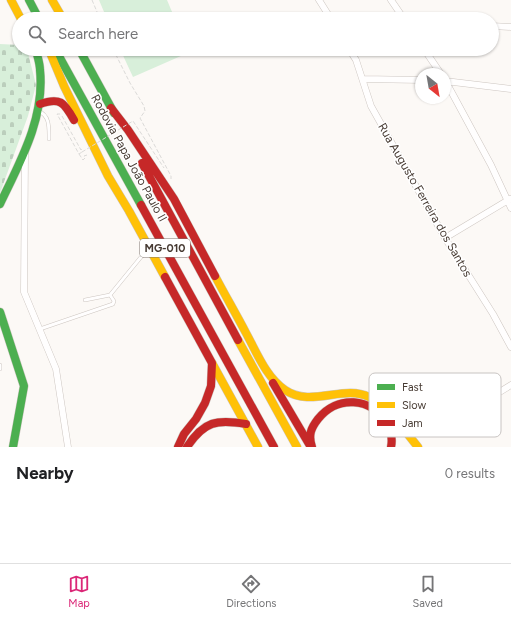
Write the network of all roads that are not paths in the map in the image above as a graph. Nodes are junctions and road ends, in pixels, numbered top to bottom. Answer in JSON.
{"nodes":[{"id":1,"x":11,"y":0,"type":"edge"},
{"id":2,"x":29,"y":0,"type":"edge"},
{"id":3,"x":52,"y":0,"type":"edge"},
{"id":4,"x":320,"y":0,"type":"edge"},
{"id":5,"x":391,"y":0,"type":"edge"},
{"id":6,"x":17,"y":12,"type":"edge"},
{"id":7,"x":35,"y":12,"type":"edge"},
{"id":8,"x":59,"y":12,"type":"edge"},
{"id":9,"x":327,"y":12,"type":"edge"},
{"id":10,"x":399,"y":12,"type":"edge"},
{"id":11,"x":499,"y":26,"type":"edge"},
{"id":12,"x":511,"y":27,"type":"edge"},
{"id":13,"x":38,"y":56,"type":"edge"},
{"id":14,"x":51,"y":56,"type":"edge"},
{"id":15,"x":59,"y":56,"type":"edge"},
{"id":16,"x":83,"y":56,"type":"edge"},
{"id":17,"x":353,"y":56,"type":"edge"},
{"id":18,"x":429,"y":56,"type":"edge"},
{"id":19,"x":437,"y":68,"type":"edge"},
{"id":20,"x":363,"y":79,"type":"junction"},
{"id":21,"x":415,"y":80,"type":"edge"},
{"id":22,"x":451,"y":82,"type":"edge"},
{"id":23,"x":511,"y":89,"type":"edge"},
{"id":24,"x":451,"y":92,"type":"edge"},
{"id":25,"x":39,"y":107,"type":"junction"},
{"id":26,"x":111,"y":108,"type":"junction"},
{"id":27,"x":49,"y":139,"type":"dead end"},
{"id":28,"x":25,"y":154,"type":"junction"},
{"id":29,"x":108,"y":176,"type":"junction"},
{"id":30,"x":509,"y":199,"type":"edge"},
{"id":31,"x":0,"y":204,"type":"edge"},
{"id":32,"x":511,"y":208,"type":"edge"},
{"id":33,"x":445,"y":238,"type":"junction"},
{"id":34,"x":149,"y":249,"type":"junction"},
{"id":35,"x":110,"y":295,"type":"junction"},
{"id":36,"x":85,"y":300,"type":"dead end"},
{"id":37,"x":0,"y":312,"type":"edge"},
{"id":38,"x":40,"y":329,"type":"junction"},
{"id":39,"x":511,"y":347,"type":"edge"},
{"id":40,"x":212,"y":363,"type":"junction"},
{"id":41,"x":0,"y":365,"type":"edge"},
{"id":42,"x":0,"y":369,"type":"edge"},
{"id":43,"x":267,"y":373,"type":"junction"},
{"id":44,"x":511,"y":386,"type":"edge"},
{"id":45,"x":501,"y":392,"type":"edge"},
{"id":46,"x":369,"y":397,"type":"edge"},
{"id":47,"x":369,"y":407,"type":"edge"},
{"id":48,"x":246,"y":424,"type":"junction"},
{"id":49,"x":391,"y":437,"type":"edge"},
{"id":50,"x":409,"y":437,"type":"edge"},
{"id":51,"x":13,"y":447,"type":"edge"},
{"id":52,"x":68,"y":447,"type":"edge"},
{"id":53,"x":178,"y":447,"type":"edge"},
{"id":54,"x":187,"y":447,"type":"edge"},
{"id":55,"x":258,"y":447,"type":"edge"},
{"id":56,"x":274,"y":447,"type":"edge"},
{"id":57,"x":297,"y":447,"type":"edge"},
{"id":58,"x":311,"y":447,"type":"edge"},
{"id":59,"x":391,"y":447,"type":"edge"},
{"id":60,"x":418,"y":447,"type":"edge"}],
"edges":[{"from":1,"to":6,"type":"main road"},
{"from":2,"to":7,"type":"main road"},
{"from":3,"to":8,"type":"main road"},
{"from":4,"to":9,"type":"street"},
{"from":5,"to":10,"type":"street"},
{"from":11,"to":12,"type":"street"},
{"from":13,"to":25,"type":"main road"},
{"from":14,"to":29,"type":"main road"},
{"from":15,"to":56,"type":"main road","name":"Rodovia Papa João Paulo II","number":"MG-010"},
{"from":16,"to":26,"type":"main road","name":"Rodovia Papa João Paulo II","number":"MG-010"},
{"from":17,"to":20,"type":"street","name":"Rua Augusto Ferreira dos Santos"},
{"from":18,"to":19,"type":"street"},
{"from":20,"to":21,"type":"street"},
{"from":20,"to":33,"type":"street","name":"Rua Augusto Ferreira dos Santos"},
{"from":22,"to":23,"type":"street"},
{"from":24,"to":30,"type":"street"},
{"from":25,"to":27,"type":"lane"},
{"from":25,"to":28,"type":"main road"},
{"from":25,"to":29,"type":"main road"},
{"from":26,"to":43,"type":"main road"},
{"from":26,"to":57,"type":"main road","name":"Rodovia Papa João Paulo II","number":"MG-010"},
{"from":28,"to":31,"type":"main road"},
{"from":28,"to":38,"type":"street"},
{"from":29,"to":34,"type":"main road"},
{"from":30,"to":32,"type":"street"},
{"from":30,"to":33,"type":"street"},
{"from":33,"to":39,"type":"street","name":"Rua Augusto Ferreira dos Santos"},
{"from":34,"to":35,"type":"lane"},
{"from":34,"to":40,"type":"main road"},
{"from":35,"to":36,"type":"lane"},
{"from":35,"to":38,"type":"lane"},
{"from":37,"to":51,"type":"main road"},
{"from":38,"to":52,"type":"street"},
{"from":40,"to":48,"type":"main road"},
{"from":40,"to":53,"type":"main road"},
{"from":41,"to":42,"type":"lane"},
{"from":43,"to":46,"type":"main road"},
{"from":43,"to":58,"type":"main road"},
{"from":44,"to":45,"type":"street"},
{"from":47,"to":58,"type":"main road"},
{"from":48,"to":54,"type":"main road"},
{"from":48,"to":55,"type":"main road"},
{"from":49,"to":59,"type":"main road"},
{"from":50,"to":60,"type":"main road"}]}
